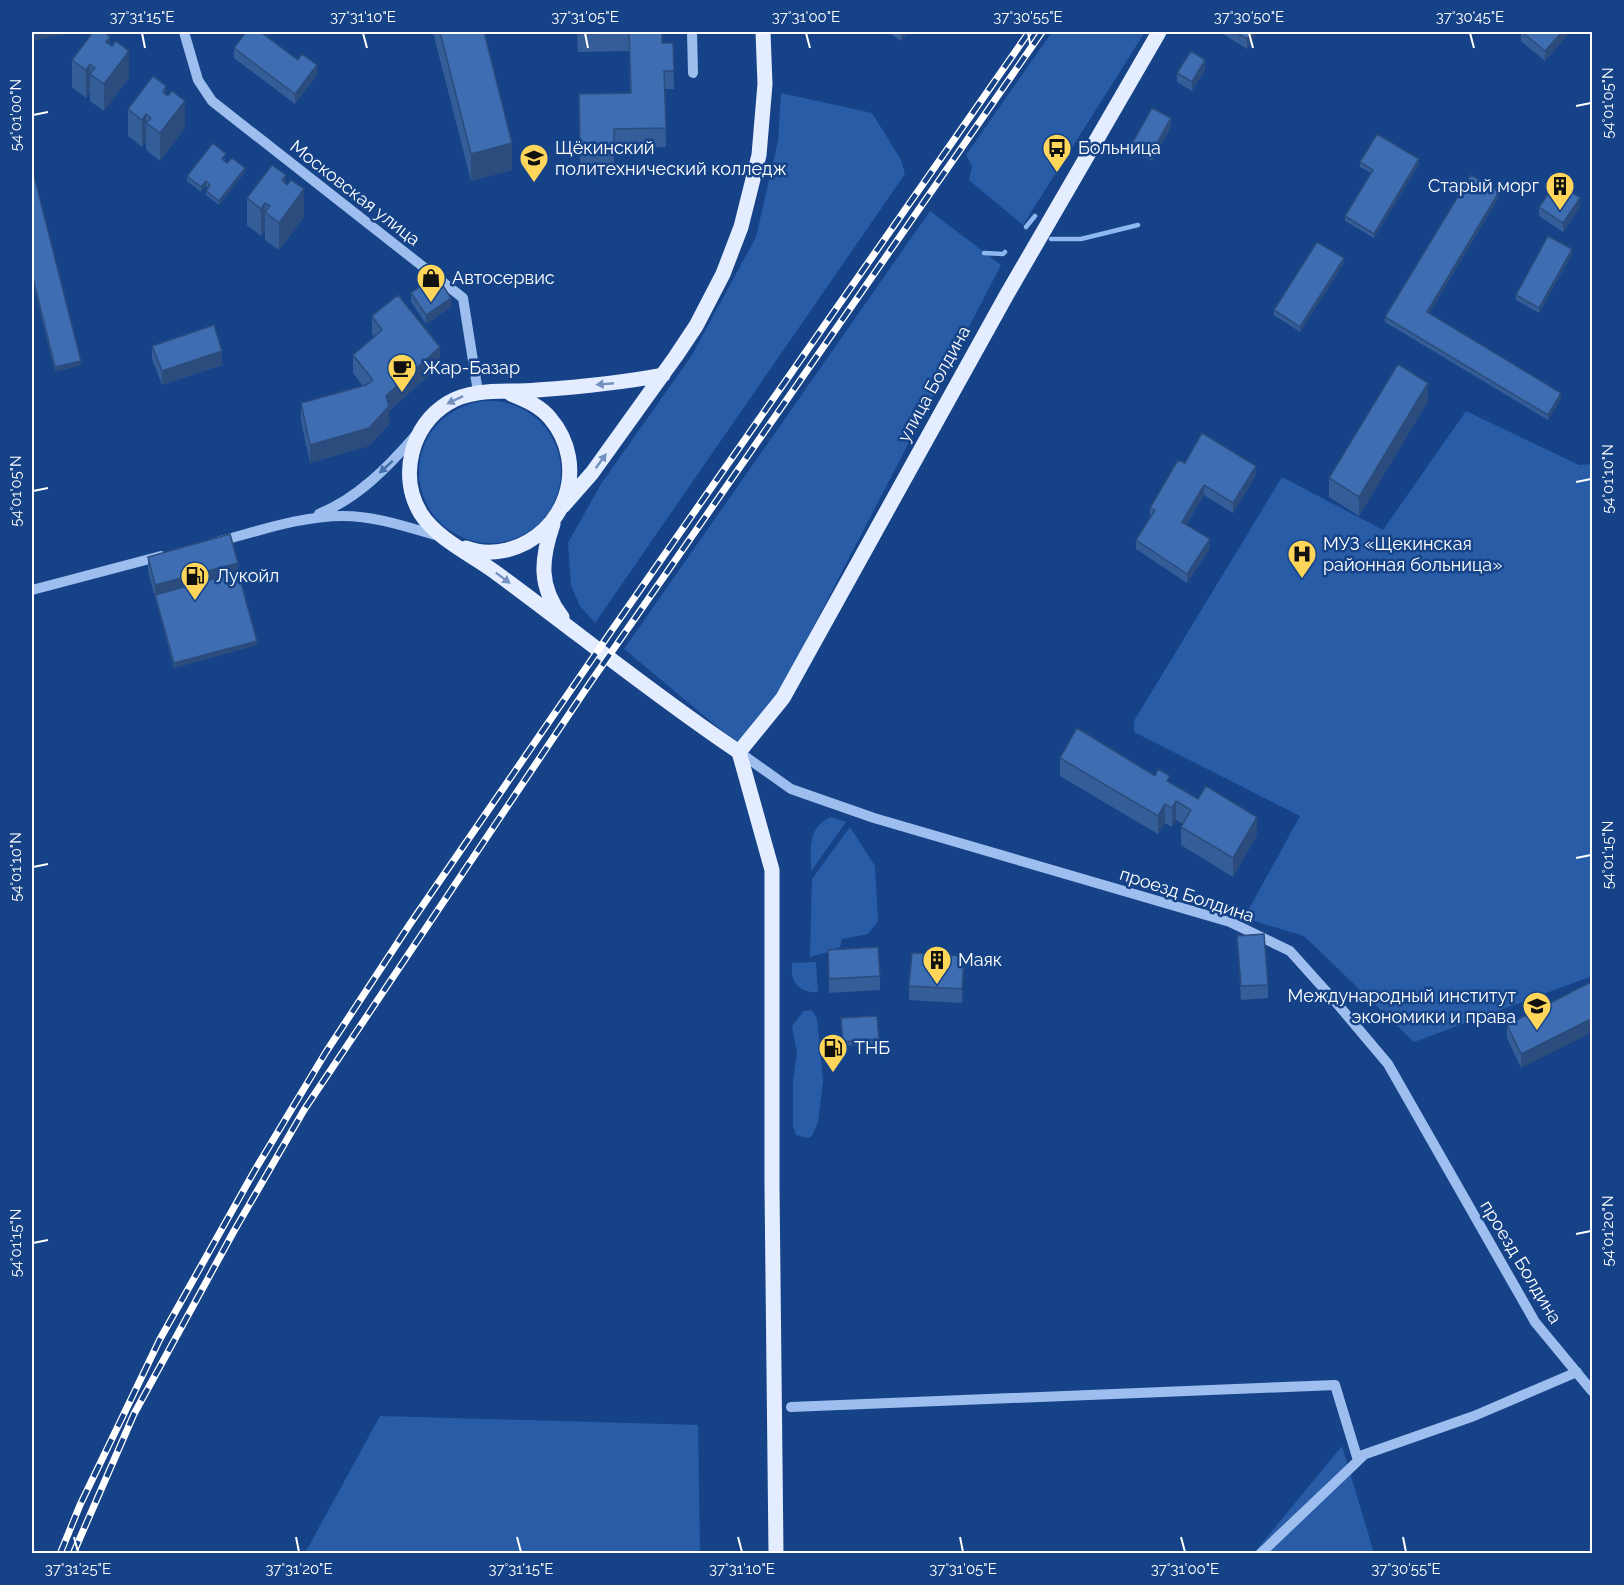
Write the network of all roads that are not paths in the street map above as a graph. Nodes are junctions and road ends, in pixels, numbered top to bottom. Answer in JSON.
{"nodes":[{"id":1,"x":184,"y":32,"type":"edge"},
{"id":2,"x":692,"y":32,"type":"edge"},
{"id":3,"x":763,"y":32,"type":"edge"},
{"id":4,"x":1159,"y":32,"type":"edge"},
{"id":5,"x":693,"y":73,"type":"dead end"},
{"id":6,"x":663,"y":375,"type":"junction"},
{"id":7,"x":478,"y":392,"type":"junction"},
{"id":8,"x":493,"y":392,"type":"junction"},
{"id":9,"x":425,"y":424,"type":"junction"},
{"id":10,"x":563,"y":506,"type":"junction"},
{"id":11,"x":307,"y":519,"type":"junction"},
{"id":12,"x":555,"y":519,"type":"junction"},
{"id":13,"x":442,"y":537,"type":"junction"},
{"id":14,"x":206,"y":544,"type":"edge"},
{"id":15,"x":456,"y":545,"type":"junction"},
{"id":16,"x":173,"y":553,"type":"edge"},
{"id":17,"x":32,"y":590,"type":"edge"},
{"id":18,"x":571,"y":629,"type":"junction"},
{"id":19,"x":740,"y":753,"type":"junction"},
{"id":20,"x":1577,"y":1372,"type":"junction"},
{"id":21,"x":1593,"y":1391,"type":"edge"},
{"id":22,"x":791,"y":1407,"type":"dead end"},
{"id":23,"x":1364,"y":1455,"type":"junction"},
{"id":24,"x":776,"y":1554,"type":"edge"},
{"id":25,"x":1260,"y":1554,"type":"edge"}],
"edges":[{"from":1,"to":7,"type":"street","name":"Московская улица"},
{"from":2,"to":5,"type":"street"},
{"from":3,"to":6,"type":"main road"},
{"from":4,"to":19,"type":"main road","name":"улица Болдина"},
{"from":6,"to":8,"type":"main road","one_way":true},
{"from":10,"to":6,"type":"main road","one_way":true},
{"from":7,"to":8,"type":"main road"},
{"from":7,"to":9,"type":"main road","one_way":true},
{"from":8,"to":10,"type":"main road"},
{"from":9,"to":11,"type":"street","one_way":true},
{"from":9,"to":13,"type":"main road"},
{"from":10,"to":12,"type":"main road"},
{"from":11,"to":13,"type":"street"},
{"from":11,"to":14,"type":"street"},
{"from":12,"to":15,"type":"main road"},
{"from":12,"to":18,"type":"main road"},
{"from":13,"to":15,"type":"main road"},
{"from":15,"to":18,"type":"main road","one_way":true},
{"from":16,"to":17,"type":"street"},
{"from":18,"to":19,"type":"main road"},
{"from":19,"to":20,"type":"street","name":"проезд Болдина"},
{"from":19,"to":24,"type":"main road"},
{"from":20,"to":21,"type":"street","name":"проезд Болдина"},
{"from":20,"to":23,"type":"street"},
{"from":22,"to":23,"type":"street"},
{"from":23,"to":25,"type":"street"}]}
